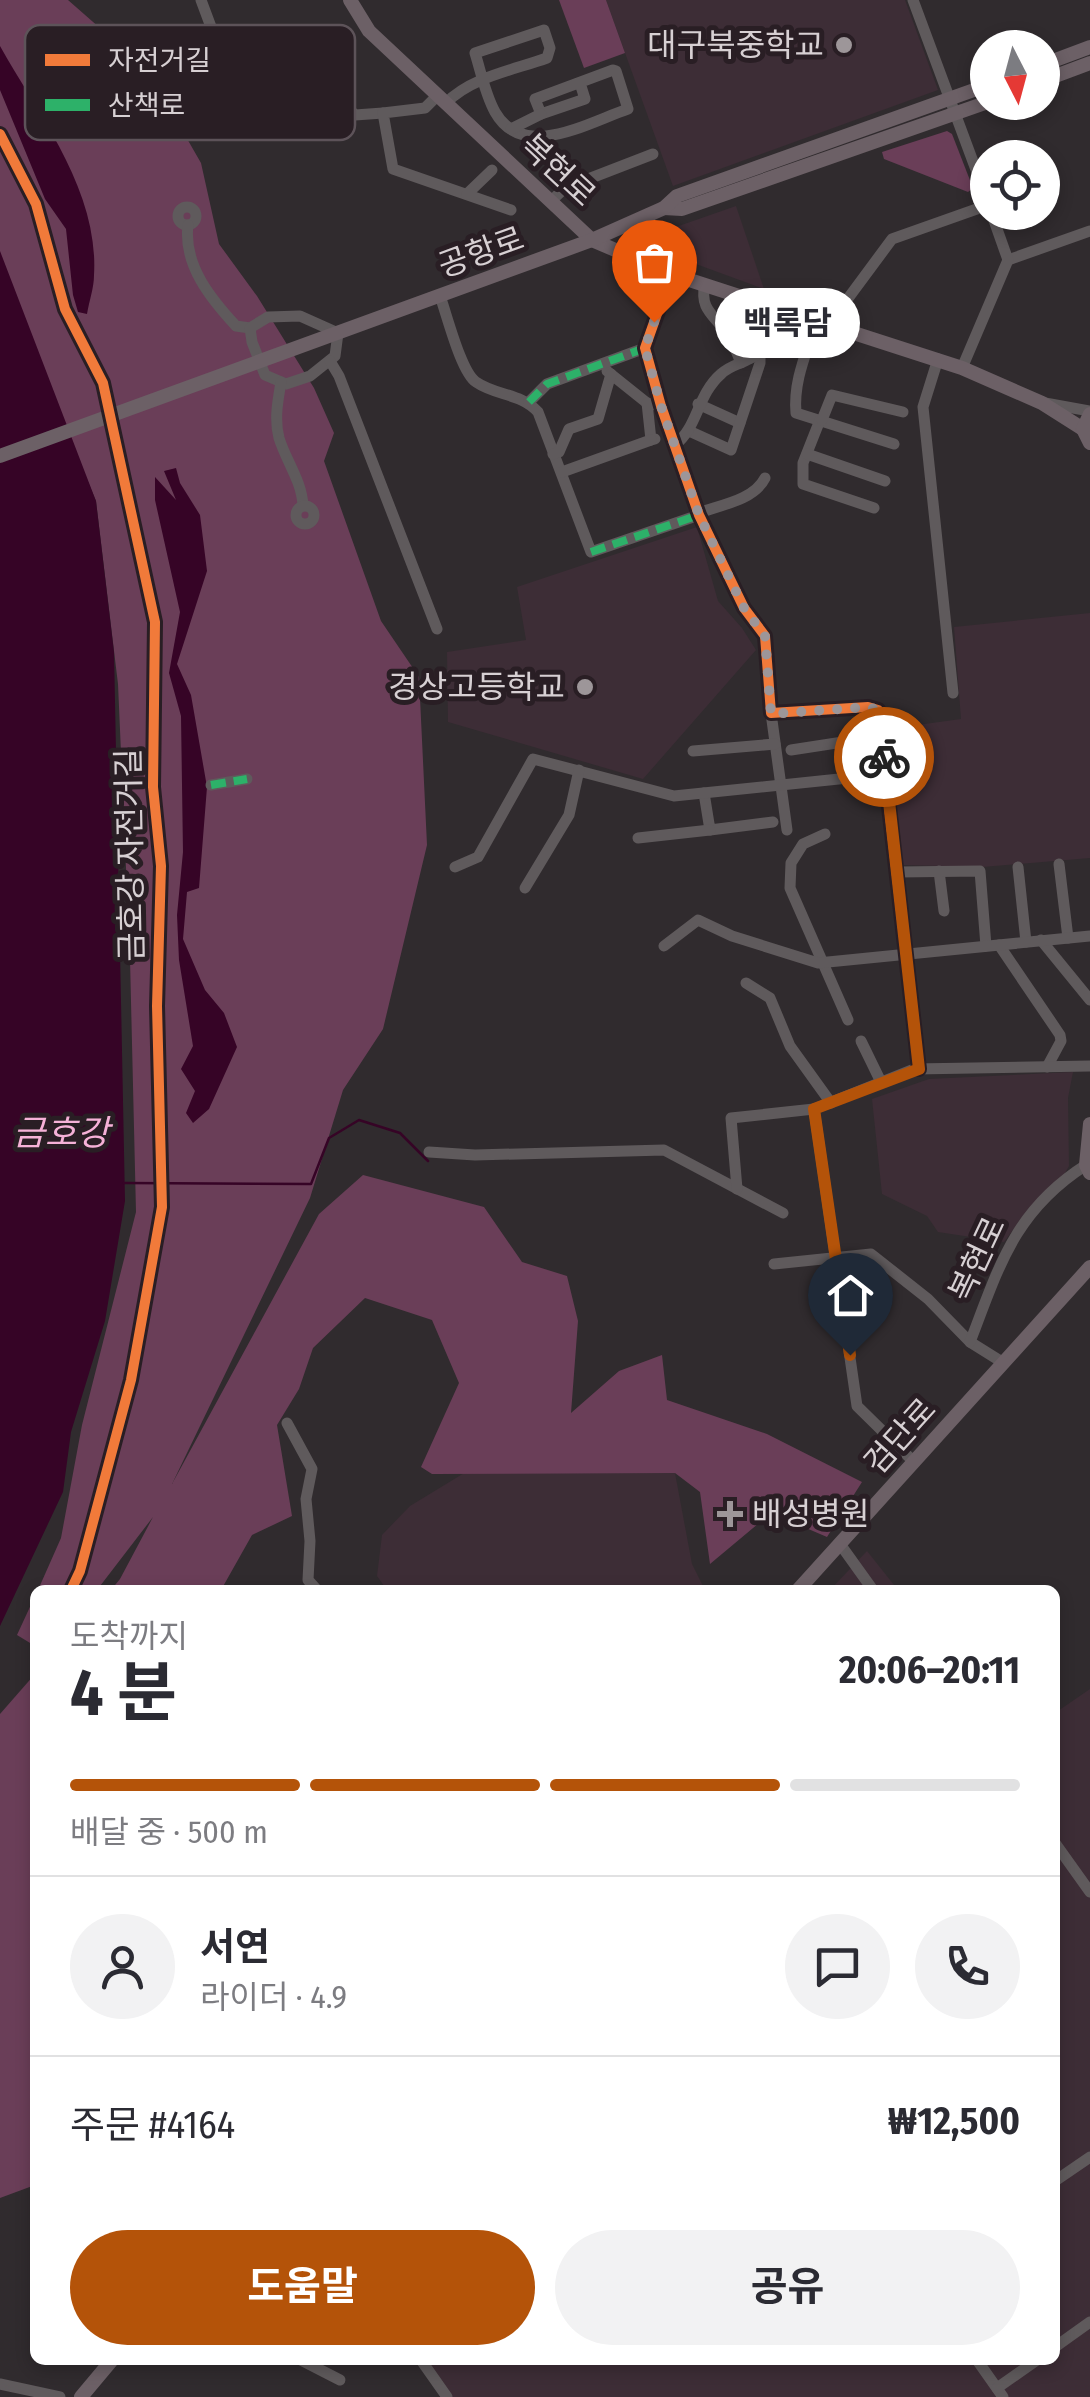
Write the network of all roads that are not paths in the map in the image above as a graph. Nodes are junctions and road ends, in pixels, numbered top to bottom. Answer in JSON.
{"nodes":[{"id":1,"x":201,"y":0,"type":"edge"},
{"id":2,"x":350,"y":0,"type":"edge"},
{"id":3,"x":913,"y":0,"type":"edge"},
{"id":4,"x":210,"y":25,"type":"edge"},
{"id":5,"x":1090,"y":48,"type":"edge"},
{"id":6,"x":1060,"y":59,"type":"edge"},
{"id":7,"x":1090,"y":63,"type":"edge"},
{"id":8,"x":1060,"y":74,"type":"edge"},
{"id":9,"x":484,"y":80,"type":"junction"},
{"id":10,"x":580,"y":83,"type":"junction"},
{"id":11,"x":970,"y":91,"type":"edge"},
{"id":12,"x":442,"y":99,"type":"junction"},
{"id":13,"x":585,"y":99,"type":"junction"},
{"id":14,"x":949,"y":99,"type":"junction"},
{"id":15,"x":970,"y":109,"type":"edge"},
{"id":16,"x":355,"y":114,"type":"edge"},
{"id":17,"x":383,"y":114,"type":"junction"},
{"id":18,"x":542,"y":114,"type":"junction"},
{"id":19,"x":954,"y":115,"type":"junction"},
{"id":20,"x":594,"y":121,"type":"junction"},
{"id":21,"x":511,"y":129,"type":"junction"},
{"id":22,"x":653,"y":154,"type":"dead end"},
{"id":23,"x":970,"y":156,"type":"edge"},
{"id":24,"x":492,"y":170,"type":"dead end"},
{"id":25,"x":467,"y":194,"type":"junction"},
{"id":26,"x":551,"y":202,"type":"junction"},
{"id":27,"x":664,"y":208,"type":"junction"},
{"id":28,"x":511,"y":210,"type":"dead end"},
{"id":29,"x":970,"y":210,"type":"edge"},
{"id":30,"x":648,"y":215,"type":"junction"},
{"id":31,"x":188,"y":225,"type":"dead end"},
{"id":32,"x":998,"y":230,"type":"edge"},
{"id":33,"x":1090,"y":231,"type":"edge"},
{"id":34,"x":592,"y":240,"type":"junction"},
{"id":35,"x":1008,"y":260,"type":"junction"},
{"id":36,"x":652,"y":266,"type":"junction"},
{"id":37,"x":672,"y":274,"type":"junction"},
{"id":38,"x":705,"y":284,"type":"junction"},
{"id":39,"x":440,"y":296,"type":"junction"},
{"id":40,"x":793,"y":315,"type":"junction"},
{"id":41,"x":824,"y":325,"type":"junction"},
{"id":42,"x":250,"y":328,"type":"junction"},
{"id":43,"x":338,"y":333,"type":"junction"},
{"id":44,"x":645,"y":348,"type":"junction"},
{"id":45,"x":760,"y":352,"type":"junction"},
{"id":46,"x":938,"y":360,"type":"junction"},
{"id":47,"x":330,"y":361,"type":"junction"},
{"id":48,"x":741,"y":363,"type":"junction"},
{"id":49,"x":599,"y":364,"type":"junction"},
{"id":50,"x":962,"y":368,"type":"junction"},
{"id":51,"x":611,"y":374,"type":"junction"},
{"id":52,"x":281,"y":382,"type":"junction"},
{"id":53,"x":529,"y":402,"type":"junction"},
{"id":54,"x":646,"y":403,"type":"junction"},
{"id":55,"x":1042,"y":403,"type":"junction"},
{"id":56,"x":698,"y":404,"type":"junction"},
{"id":57,"x":661,"y":406,"type":"junction"},
{"id":58,"x":903,"y":412,"type":"dead end"},
{"id":59,"x":1090,"y":412,"type":"edge"},
{"id":60,"x":821,"y":420,"type":"junction"},
{"id":61,"x":740,"y":422,"type":"junction"},
{"id":62,"x":689,"y":431,"type":"junction"},
{"id":63,"x":1087,"y":436,"type":"edge"},
{"id":64,"x":673,"y":439,"type":"junction"},
{"id":65,"x":651,"y":440,"type":"junction"},
{"id":66,"x":894,"y":444,"type":"dead end"},
{"id":67,"x":553,"y":454,"type":"junction"},
{"id":68,"x":807,"y":454,"type":"junction"},
{"id":69,"x":0,"y":456,"type":"edge"},
{"id":70,"x":562,"y":472,"type":"junction"},
{"id":71,"x":765,"y":478,"type":"dead end"},
{"id":72,"x":885,"y":481,"type":"dead end"},
{"id":73,"x":302,"y":506,"type":"dead end"},
{"id":74,"x":874,"y":508,"type":"dead end"},
{"id":75,"x":699,"y":514,"type":"junction"},
{"id":76,"x":437,"y":628,"type":"dead end"},
{"id":77,"x":953,"y":693,"type":"dead end"},
{"id":78,"x":771,"y":714,"type":"junction"},
{"id":79,"x":882,"y":736,"type":"junction"},
{"id":80,"x":775,"y":744,"type":"junction"},
{"id":81,"x":693,"y":750,"type":"dead end"},
{"id":82,"x":791,"y":750,"type":"dead end"},
{"id":83,"x":579,"y":770,"type":"junction"},
{"id":84,"x":886,"y":774,"type":"junction"},
{"id":85,"x":248,"y":779,"type":"dead end"},
{"id":86,"x":211,"y":785,"type":"dead end"},
{"id":87,"x":781,"y":786,"type":"junction"},
{"id":88,"x":704,"y":793,"type":"junction"},
{"id":89,"x":774,"y":822,"type":"dead end"},
{"id":90,"x":710,"y":830,"type":"junction"},
{"id":91,"x":787,"y":830,"type":"dead end"},
{"id":92,"x":825,"y":834,"type":"dead end"},
{"id":93,"x":638,"y":838,"type":"dead end"},
{"id":94,"x":1059,"y":864,"type":"dead end"},
{"id":95,"x":455,"y":867,"type":"dead end"},
{"id":96,"x":1018,"y":867,"type":"dead end"},
{"id":97,"x":939,"y":871,"type":"junction"},
{"id":98,"x":898,"y":872,"type":"junction"},
{"id":99,"x":525,"y":888,"type":"dead end"},
{"id":100,"x":944,"y":911,"type":"dead end"},
{"id":101,"x":1090,"y":936,"type":"edge"},
{"id":102,"x":1068,"y":938,"type":"junction"},
{"id":103,"x":1041,"y":940,"type":"junction"},
{"id":104,"x":1026,"y":942,"type":"junction"},
{"id":105,"x":992,"y":945,"type":"junction"},
{"id":106,"x":664,"y":946,"type":"dead end"},
{"id":107,"x":904,"y":954,"type":"junction"},
{"id":108,"x":825,"y":962,"type":"junction"},
{"id":109,"x":746,"y":983,"type":"dead end"},
{"id":110,"x":1090,"y":1000,"type":"edge"},
{"id":111,"x":848,"y":1020,"type":"dead end"},
{"id":112,"x":861,"y":1042,"type":"dead end"},
{"id":113,"x":1090,"y":1066,"type":"edge"},
{"id":114,"x":1047,"y":1067,"type":"junction"},
{"id":115,"x":919,"y":1069,"type":"junction"},
{"id":116,"x":881,"y":1082,"type":"junction"},
{"id":117,"x":831,"y":1102,"type":"junction"},
{"id":118,"x":814,"y":1109,"type":"junction"},
{"id":119,"x":1090,"y":1124,"type":"edge"},
{"id":120,"x":430,"y":1152,"type":"dead end"},
{"id":121,"x":1089,"y":1169,"type":"edge"},
{"id":122,"x":737,"y":1189,"type":"junction"},
{"id":123,"x":783,"y":1214,"type":"dead end"},
{"id":124,"x":836,"y":1258,"type":"junction"},
{"id":125,"x":774,"y":1264,"type":"dead end"},
{"id":126,"x":1090,"y":1267,"type":"edge"},
{"id":127,"x":970,"y":1342,"type":"junction"},
{"id":128,"x":1002,"y":1362,"type":"junction"},
{"id":129,"x":287,"y":1422,"type":"dead end"},
{"id":130,"x":914,"y":1462,"type":"junction"},
{"id":131,"x":840,"y":1544,"type":"junction"},
{"id":132,"x":312,"y":1585,"type":"edge"},
{"id":133,"x":803,"y":1585,"type":"edge"},
{"id":134,"x":869,"y":1585,"type":"edge"},
{"id":135,"x":1060,"y":1850,"type":"edge"},
{"id":136,"x":1090,"y":1892,"type":"edge"},
{"id":137,"x":1090,"y":2157,"type":"edge"},
{"id":138,"x":1060,"y":2178,"type":"edge"},
{"id":139,"x":1090,"y":2322,"type":"edge"},
{"id":140,"x":1060,"y":2343,"type":"edge"},
{"id":141,"x":108,"y":2365,"type":"edge"},
{"id":142,"x":311,"y":2365,"type":"edge"},
{"id":143,"x":425,"y":2365,"type":"edge"},
{"id":144,"x":980,"y":2365,"type":"edge"},
{"id":145,"x":1031,"y":2365,"type":"edge"},
{"id":146,"x":340,"y":2380,"type":"dead end"},
{"id":147,"x":0,"y":2384,"type":"edge"},
{"id":148,"x":1000,"y":2393,"type":"edge"},
{"id":149,"x":60,"y":2397,"type":"edge"},
{"id":150,"x":81,"y":2397,"type":"edge"},
{"id":151,"x":447,"y":2397,"type":"edge"}],
"edges":[{"from":1,"to":4,"type":"street"},
{"from":2,"to":12,"type":"main road","name":"복현로"},
{"from":3,"to":14,"type":"street"},
{"from":5,"to":6,"type":"main road"},
{"from":7,"to":8,"type":"main road"},
{"from":9,"to":9,"type":"street"},
{"from":9,"to":12,"type":"street"},
{"from":9,"to":21,"type":"street"},
{"from":10,"to":13,"type":"street"},
{"from":10,"to":18,"type":"street"},
{"from":10,"to":20,"type":"street"},
{"from":11,"to":14,"type":"main road","name":"공항로"},
{"from":12,"to":17,"type":"street"},
{"from":12,"to":26,"type":"main road","name":"복현로"},
{"from":13,"to":18,"type":"street"},
{"from":13,"to":20,"type":"street"},
{"from":14,"to":19,"type":"street"},
{"from":14,"to":27,"type":"main road","name":"공항로"},
{"from":15,"to":19,"type":"main road","name":"공항로"},
{"from":16,"to":17,"type":"street"},
{"from":17,"to":25,"type":"street","name":"복현로"},
{"from":18,"to":21,"type":"street"},
{"from":19,"to":23,"type":"street"},
{"from":19,"to":27,"type":"main road","name":"공항로"},
{"from":20,"to":21,"type":"street"},
{"from":22,"to":26,"type":"street"},
{"from":24,"to":25,"type":"street"},
{"from":25,"to":28,"type":"street","name":"복현로"},
{"from":26,"to":34,"type":"main road","name":"복현로"},
{"from":27,"to":30,"type":"main road","name":"공항로"},
{"from":29,"to":41,"type":"street"},
{"from":30,"to":34,"type":"main road","name":"공항로"},
{"from":30,"to":36,"type":"main road"},
{"from":31,"to":42,"type":"street"},
{"from":32,"to":35,"type":"street"},
{"from":33,"to":35,"type":"street"},
{"from":34,"to":36,"type":"main road","name":"복현로"},
{"from":34,"to":39,"type":"main road","name":"공항로"},
{"from":35,"to":50,"type":"street"},
{"from":36,"to":37,"type":"main road","name":"복현로"},
{"from":37,"to":38,"type":"main road","name":"복현로"},
{"from":37,"to":44,"type":"street"},
{"from":38,"to":40,"type":"main road","name":"복현로"},
{"from":38,"to":48,"type":"street"},
{"from":39,"to":43,"type":"main road","name":"공항로"},
{"from":39,"to":53,"type":"street"},
{"from":40,"to":41,"type":"main road","name":"복현로"},
{"from":40,"to":45,"type":"street"},
{"from":41,"to":46,"type":"main road","name":"복현로"},
{"from":41,"to":60,"type":"street"},
{"from":42,"to":43,"type":"street"},
{"from":42,"to":52,"type":"street"},
{"from":43,"to":47,"type":"street"},
{"from":43,"to":69,"type":"main road","name":"공항로"},
{"from":44,"to":49,"type":"street"},
{"from":44,"to":57,"type":"street"},
{"from":45,"to":48,"type":"street"},
{"from":45,"to":61,"type":"street"},
{"from":46,"to":50,"type":"main road","name":"복현로"},
{"from":46,"to":77,"type":"street"},
{"from":47,"to":52,"type":"street"},
{"from":47,"to":76,"type":"street"},
{"from":48,"to":56,"type":"street"},
{"from":49,"to":51,"type":"street"},
{"from":49,"to":53,"type":"street"},
{"from":50,"to":55,"type":"main road","name":"복현로"},
{"from":51,"to":54,"type":"street"},
{"from":51,"to":67,"type":"street"},
{"from":52,"to":73,"type":"street"},
{"from":53,"to":67,"type":"street"},
{"from":54,"to":57,"type":"street"},
{"from":54,"to":65,"type":"street"},
{"from":55,"to":59,"type":"street"},
{"from":55,"to":63,"type":"main road","name":"복현로"},
{"from":56,"to":61,"type":"street"},
{"from":56,"to":62,"type":"street"},
{"from":57,"to":64,"type":"street"},
{"from":58,"to":60,"type":"street"},
{"from":59,"to":63,"type":"main road"},
{"from":60,"to":66,"type":"street"},
{"from":60,"to":68,"type":"street"},
{"from":61,"to":62,"type":"street"},
{"from":62,"to":64,"type":"street"},
{"from":64,"to":65,"type":"street"},
{"from":64,"to":75,"type":"street"},
{"from":65,"to":70,"type":"street"},
{"from":67,"to":70,"type":"street"},
{"from":68,"to":72,"type":"street"},
{"from":68,"to":74,"type":"street"},
{"from":70,"to":75,"type":"street"},
{"from":71,"to":75,"type":"street"},
{"from":75,"to":78,"type":"street"},
{"from":78,"to":79,"type":"street"},
{"from":78,"to":80,"type":"street"},
{"from":79,"to":82,"type":"street"},
{"from":79,"to":84,"type":"street"},
{"from":80,"to":81,"type":"street"},
{"from":80,"to":87,"type":"street"},
{"from":83,"to":88,"type":"street"},
{"from":83,"to":95,"type":"street"},
{"from":83,"to":99,"type":"street"},
{"from":84,"to":87,"type":"street"},
{"from":84,"to":98,"type":"street"},
{"from":85,"to":86,"type":"street"},
{"from":87,"to":88,"type":"street"},
{"from":87,"to":91,"type":"street"},
{"from":88,"to":90,"type":"street"},
{"from":89,"to":90,"type":"street"},
{"from":90,"to":93,"type":"street"},
{"from":92,"to":108,"type":"street"},
{"from":94,"to":102,"type":"street"},
{"from":96,"to":104,"type":"street"},
{"from":97,"to":98,"type":"street"},
{"from":97,"to":100,"type":"street"},
{"from":97,"to":105,"type":"street"},
{"from":98,"to":107,"type":"street"},
{"from":101,"to":102,"type":"street"},
{"from":102,"to":103,"type":"street"},
{"from":103,"to":104,"type":"street"},
{"from":103,"to":110,"type":"street"},
{"from":104,"to":105,"type":"street"},
{"from":105,"to":107,"type":"street"},
{"from":105,"to":114,"type":"street"},
{"from":106,"to":108,"type":"street"},
{"from":107,"to":108,"type":"street"},
{"from":107,"to":115,"type":"street"},
{"from":108,"to":111,"type":"street"},
{"from":109,"to":117,"type":"street"},
{"from":112,"to":116,"type":"street"},
{"from":113,"to":114,"type":"street"},
{"from":114,"to":115,"type":"street"},
{"from":115,"to":116,"type":"street"},
{"from":116,"to":117,"type":"street"},
{"from":117,"to":118,"type":"street"},
{"from":118,"to":122,"type":"street"},
{"from":118,"to":124,"type":"street"},
{"from":119,"to":121,"type":"main road","name":"복현로"},
{"from":120,"to":122,"type":"street"},
{"from":121,"to":127,"type":"street","name":"복현로"},
{"from":122,"to":123,"type":"street"},
{"from":124,"to":125,"type":"street"},
{"from":124,"to":127,"type":"street"},
{"from":124,"to":130,"type":"street"},
{"from":126,"to":128,"type":"main road","name":"검단로"},
{"from":127,"to":128,"type":"street"},
{"from":128,"to":130,"type":"main road","name":"검단로"},
{"from":129,"to":132,"type":"street"},
{"from":130,"to":131,"type":"main road","name":"검단로"},
{"from":131,"to":133,"type":"main road","name":"검단로"},
{"from":131,"to":134,"type":"street"},
{"from":135,"to":136,"type":"street"},
{"from":137,"to":138,"type":"street"},
{"from":139,"to":140,"type":"street"},
{"from":141,"to":150,"type":"main road"},
{"from":142,"to":146,"type":"street"},
{"from":143,"to":151,"type":"street"},
{"from":144,"to":148,"type":"street"},
{"from":145,"to":148,"type":"street"},
{"from":147,"to":149,"type":"street"}]}
